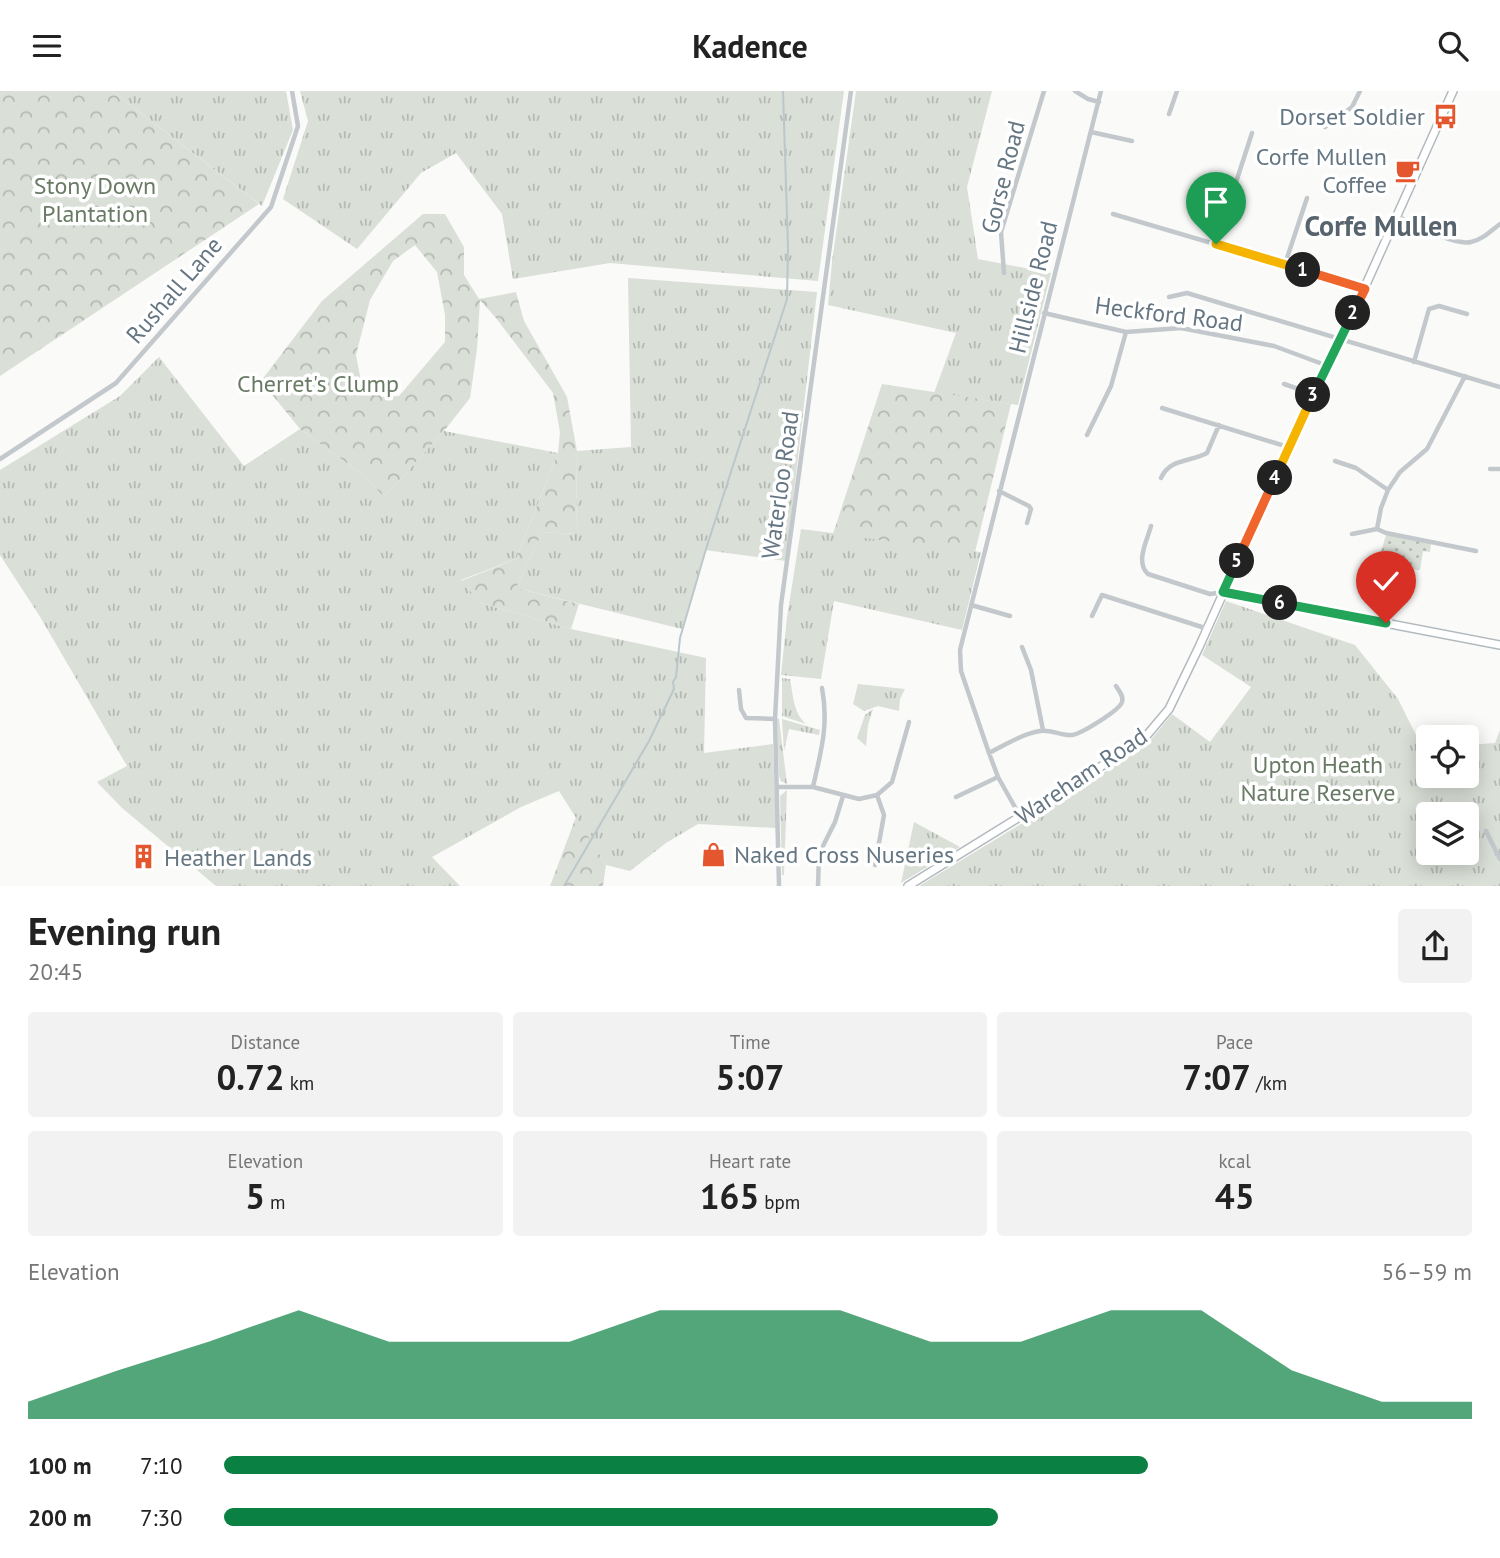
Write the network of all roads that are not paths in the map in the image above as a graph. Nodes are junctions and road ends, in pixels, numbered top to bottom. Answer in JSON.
{"nodes":[{"id":1,"x":292,"y":91,"type":"edge"},
{"id":2,"x":851,"y":91,"type":"edge"},
{"id":3,"x":1044,"y":91,"type":"edge"},
{"id":4,"x":1075,"y":91,"type":"edge"},
{"id":5,"x":1101,"y":91,"type":"edge"},
{"id":6,"x":1177,"y":91,"type":"edge"},
{"id":7,"x":1360,"y":91,"type":"edge"},
{"id":8,"x":1453,"y":91,"type":"edge"},
{"id":9,"x":1099,"y":102,"type":"junction"},
{"id":10,"x":1170,"y":114,"type":"dead end"},
{"id":11,"x":1325,"y":127,"type":"dead end"},
{"id":12,"x":1091,"y":132,"type":"junction"},
{"id":13,"x":1252,"y":133,"type":"dead end"},
{"id":14,"x":1132,"y":141,"type":"dead end"},
{"id":15,"x":1307,"y":198,"type":"dead end"},
{"id":16,"x":1113,"y":214,"type":"dead end"},
{"id":17,"x":1397,"y":216,"type":"junction"},
{"id":18,"x":1500,"y":224,"type":"edge"},
{"id":19,"x":1216,"y":244,"type":"junction"},
{"id":20,"x":1285,"y":264,"type":"junction"},
{"id":21,"x":1004,"y":273,"type":"dead end"},
{"id":22,"x":1365,"y":289,"type":"junction"},
{"id":23,"x":1169,"y":297,"type":"dead end"},
{"id":24,"x":1044,"y":313,"type":"junction"},
{"id":25,"x":1468,"y":314,"type":"dead end"},
{"id":26,"x":1126,"y":332,"type":"junction"},
{"id":27,"x":1341,"y":340,"type":"junction"},
{"id":28,"x":1414,"y":362,"type":"junction"},
{"id":29,"x":1328,"y":366,"type":"junction"},
{"id":30,"x":1465,"y":376,"type":"junction"},
{"id":31,"x":1284,"y":384,"type":"dead end"},
{"id":32,"x":1500,"y":387,"type":"edge"},
{"id":33,"x":1314,"y":394,"type":"junction"},
{"id":34,"x":1167,"y":407,"type":"dead end"},
{"id":35,"x":1219,"y":425,"type":"junction"},
{"id":36,"x":1087,"y":435,"type":"dead end"},
{"id":37,"x":1289,"y":447,"type":"junction"},
{"id":38,"x":0,"y":459,"type":"edge"},
{"id":39,"x":1335,"y":461,"type":"dead end"},
{"id":40,"x":1490,"y":469,"type":"dead end"},
{"id":41,"x":1500,"y":469,"type":"edge"},
{"id":42,"x":1161,"y":478,"type":"dead end"},
{"id":43,"x":1388,"y":490,"type":"junction"},
{"id":44,"x":999,"y":491,"type":"junction"},
{"id":45,"x":1027,"y":523,"type":"dead end"},
{"id":46,"x":1151,"y":526,"type":"dead end"},
{"id":47,"x":1377,"y":529,"type":"junction"},
{"id":48,"x":1352,"y":534,"type":"dead end"},
{"id":49,"x":1476,"y":551,"type":"dead end"},
{"id":50,"x":1223,"y":592,"type":"junction"},
{"id":51,"x":971,"y":605,"type":"junction"},
{"id":52,"x":1010,"y":616,"type":"dead end"},
{"id":53,"x":1092,"y":616,"type":"dead end"},
{"id":54,"x":1208,"y":629,"type":"junction"},
{"id":55,"x":1500,"y":645,"type":"edge"},
{"id":56,"x":1021,"y":647,"type":"dead end"},
{"id":57,"x":1116,"y":687,"type":"dead end"},
{"id":58,"x":822,"y":688,"type":"dead end"},
{"id":59,"x":739,"y":690,"type":"dead end"},
{"id":60,"x":775,"y":719,"type":"junction"},
{"id":61,"x":909,"y":722,"type":"dead end"},
{"id":62,"x":1043,"y":730,"type":"junction"},
{"id":63,"x":989,"y":753,"type":"junction"},
{"id":64,"x":998,"y":778,"type":"junction"},
{"id":65,"x":777,"y":787,"type":"junction"},
{"id":66,"x":813,"y":787,"type":"junction"},
{"id":67,"x":877,"y":795,"type":"junction"},
{"id":68,"x":843,"y":796,"type":"junction"},
{"id":69,"x":956,"y":797,"type":"dead end"},
{"id":70,"x":1021,"y":817,"type":"junction"},
{"id":71,"x":1486,"y":831,"type":"dead end"},
{"id":72,"x":1500,"y":859,"type":"edge"},
{"id":73,"x":875,"y":865,"type":"dead end"},
{"id":74,"x":779,"y":886,"type":"edge"},
{"id":75,"x":818,"y":886,"type":"edge"},
{"id":76,"x":908,"y":886,"type":"edge"}],
"edges":[{"from":1,"to":38,"type":"street","name":"Rushall Lane"},
{"from":2,"to":60,"type":"street","name":"Waterloo Road"},
{"from":3,"to":21,"type":"street","name":"Gorse Road"},
{"from":4,"to":9,"type":"street"},
{"from":5,"to":9,"type":"street","name":"Hillside Road"},
{"from":6,"to":10,"type":"street"},
{"from":7,"to":11,"type":"street"},
{"from":8,"to":17,"type":"street","name":"Wareham Road"},
{"from":9,"to":12,"type":"street","name":"Hillside Road"},
{"from":12,"to":14,"type":"street"},
{"from":12,"to":24,"type":"street","name":"Hillside Road"},
{"from":13,"to":19,"type":"street"},
{"from":15,"to":20,"type":"street"},
{"from":16,"to":19,"type":"street"},
{"from":17,"to":18,"type":"street"},
{"from":17,"to":22,"type":"street","name":"Wareham Road"},
{"from":19,"to":20,"type":"street"},
{"from":20,"to":22,"type":"street"},
{"from":22,"to":27,"type":"street","name":"Wareham Road"},
{"from":23,"to":27,"type":"street"},
{"from":24,"to":26,"type":"street","name":"Heckford Road"},
{"from":24,"to":44,"type":"street","name":"Hillside Road"},
{"from":25,"to":28,"type":"street"},
{"from":26,"to":29,"type":"street","name":"Heckford Road"},
{"from":26,"to":36,"type":"street"},
{"from":27,"to":28,"type":"street"},
{"from":27,"to":29,"type":"street","name":"Wareham Road"},
{"from":28,"to":30,"type":"street"},
{"from":29,"to":33,"type":"street","name":"Wareham Road"},
{"from":30,"to":32,"type":"street"},
{"from":30,"to":43,"type":"street"},
{"from":31,"to":33,"type":"street"},
{"from":33,"to":37,"type":"street","name":"Wareham Road"},
{"from":34,"to":35,"type":"street"},
{"from":35,"to":37,"type":"street"},
{"from":35,"to":42,"type":"street"},
{"from":37,"to":50,"type":"street","name":"Wareham Road"},
{"from":39,"to":43,"type":"street"},
{"from":40,"to":41,"type":"street"},
{"from":43,"to":47,"type":"street"},
{"from":44,"to":45,"type":"street"},
{"from":44,"to":51,"type":"street","name":"Hillside Road"},
{"from":46,"to":50,"type":"street"},
{"from":47,"to":48,"type":"street"},
{"from":47,"to":49,"type":"street"},
{"from":50,"to":54,"type":"street","name":"Wareham Road"},
{"from":50,"to":55,"type":"street"},
{"from":51,"to":52,"type":"street"},
{"from":51,"to":63,"type":"street","name":"Hillside Road"},
{"from":53,"to":54,"type":"street"},
{"from":54,"to":70,"type":"street","name":"Wareham Road"},
{"from":56,"to":62,"type":"street"},
{"from":57,"to":62,"type":"street"},
{"from":58,"to":66,"type":"street"},
{"from":59,"to":60,"type":"street"},
{"from":60,"to":65,"type":"street","name":"Waterloo Road"},
{"from":61,"to":67,"type":"street"},
{"from":62,"to":63,"type":"street"},
{"from":63,"to":64,"type":"street","name":"Hillside Road"},
{"from":64,"to":69,"type":"street"},
{"from":64,"to":70,"type":"street","name":"Hillside Road"},
{"from":65,"to":66,"type":"street"},
{"from":65,"to":74,"type":"street","name":"Waterloo Road"},
{"from":66,"to":68,"type":"street"},
{"from":67,"to":68,"type":"street"},
{"from":67,"to":73,"type":"street"},
{"from":68,"to":75,"type":"street"},
{"from":70,"to":76,"type":"street","name":"Wareham Road"},
{"from":71,"to":72,"type":"street"}]}
